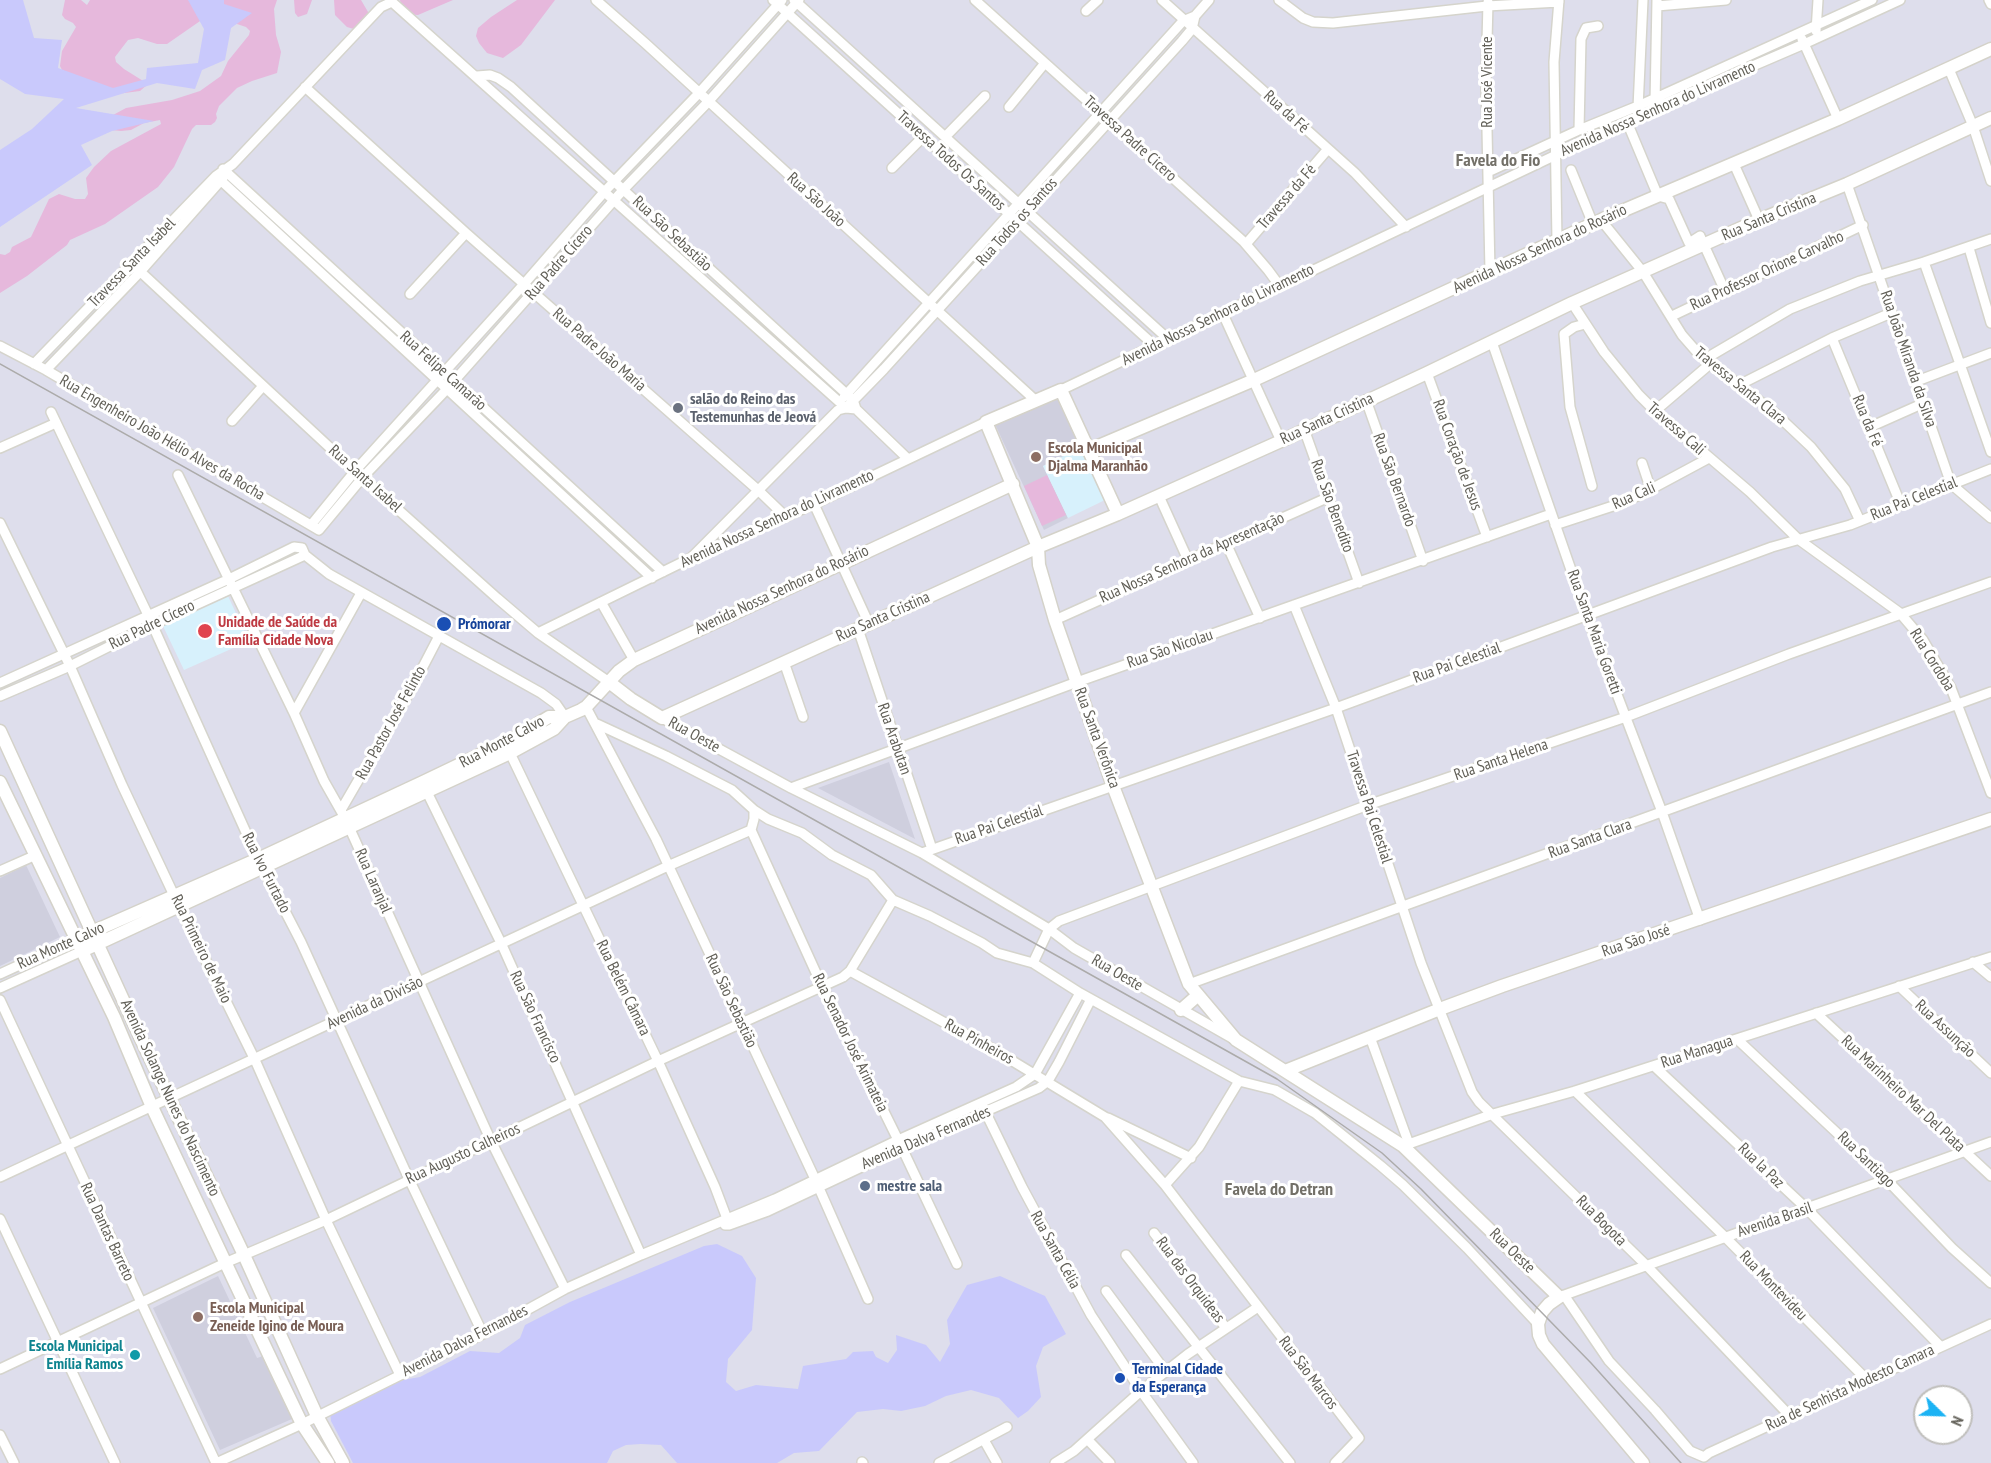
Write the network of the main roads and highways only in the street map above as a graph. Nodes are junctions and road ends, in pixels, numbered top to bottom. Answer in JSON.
{"nodes":[{"id":1,"x":1991,"y":49,"type":"edge"},
{"id":2,"x":1991,"y":118,"type":"edge"},
{"id":3,"x":986,"y":422,"type":"joint"},
{"id":4,"x":1089,"y":450,"type":"junction"},
{"id":5,"x":1014,"y":484,"type":"junction"},
{"id":6,"x":1118,"y":514,"type":"junction"},
{"id":7,"x":1038,"y":547,"type":"junction"},
{"id":8,"x":609,"y":682,"type":"junction"},
{"id":9,"x":565,"y":717,"type":"junction"},
{"id":10,"x":662,"y":718,"type":"joint"},
{"id":11,"x":0,"y":731,"type":"edge"},
{"id":12,"x":0,"y":782,"type":"edge"},
{"id":13,"x":425,"y":787,"type":"junction"},
{"id":14,"x":1991,"y":819,"type":"edge"},
{"id":15,"x":177,"y":901,"type":"junction"},
{"id":16,"x":93,"y":932,"type":"junction"},
{"id":17,"x":76,"y":939,"type":"junction"},
{"id":18,"x":99,"y":944,"type":"junction"},
{"id":19,"x":82,"y":951,"type":"junction"},
{"id":20,"x":1197,"y":996,"type":"junction"},
{"id":21,"x":1181,"y":1010,"type":"road end"},
{"id":22,"x":1236,"y":1041,"type":"joint"},
{"id":23,"x":1285,"y":1071,"type":"junction"},
{"id":24,"x":328,"y":1463,"type":"edge"},
{"id":25,"x":343,"y":1463,"type":"edge"},
{"id":26,"x":1643,"y":1463,"type":"edge"}],
"edges":[{"from":1,"to":4,"type":"main road","name":"Avenida Nossa Senhora do Rosário"},
{"from":2,"to":6,"type":"main road","name":"Rua Santa Cristina"},
{"from":3,"to":4,"type":"main road","name":"Avenida Nossa Senhora do Livramento"},
{"from":3,"to":5,"type":"main road","name":"Rua Santa Verônica"},
{"from":4,"to":6,"type":"main road"},
{"from":5,"to":7,"type":"main road","name":"Rua Santa Verônica"},
{"from":5,"to":8,"type":"main road","name":"Avenida Nossa Senhora do Rosário"},
{"from":6,"to":7,"type":"main road","name":"Rua Santa Cristina"},
{"from":7,"to":10,"type":"main road","name":"Rua Santa Cristina"},
{"from":7,"to":20,"type":"main road","name":"Rua Santa Verônica"},
{"from":8,"to":9,"type":"main road","name":"Avenida Nossa Senhora do Rosário"},
{"from":8,"to":10,"type":"main road","name":"Rua Oeste"},
{"from":9,"to":13,"type":"main road","name":"Rua Monte Calvo"},
{"from":9,"to":13,"type":"main road","name":"Rua Monte Calvo"},
{"from":11,"to":16,"type":"main road","name":"Avenida Solange Nunes do Nascimento"},
{"from":12,"to":17,"type":"main road","name":"Avenida Solange Nunes do Nascimento"},
{"from":13,"to":15,"type":"main road","name":"Rua Monte Calvo"},
{"from":14,"to":23,"type":"main road","name":"Rua São José"},
{"from":15,"to":16,"type":"main road","name":"Rua Monte Calvo"},
{"from":15,"to":18,"type":"main road","name":"Rua Monte Calvo"},
{"from":16,"to":17,"type":"main road","name":"Rua Monte Calvo"},
{"from":16,"to":18,"type":"main road","name":"Avenida Solange Nunes do Nascimento"},
{"from":17,"to":19,"type":"main road","name":"Avenida Solange Nunes do Nascimento"},
{"from":18,"to":19,"type":"main road","name":"Rua Monte Calvo"},
{"from":18,"to":25,"type":"main road","name":"Avenida Solange Nunes do Nascimento"},
{"from":19,"to":24,"type":"main road","name":"Avenida Solange Nunes do Nascimento"},
{"from":20,"to":21,"type":"main road"},
{"from":20,"to":22,"type":"main road","name":"Rua Santa Verônica"},
{"from":22,"to":23,"type":"main road","name":"Rua Oeste"},
{"from":23,"to":26,"type":"main road","name":"Rua Oeste"}]}
